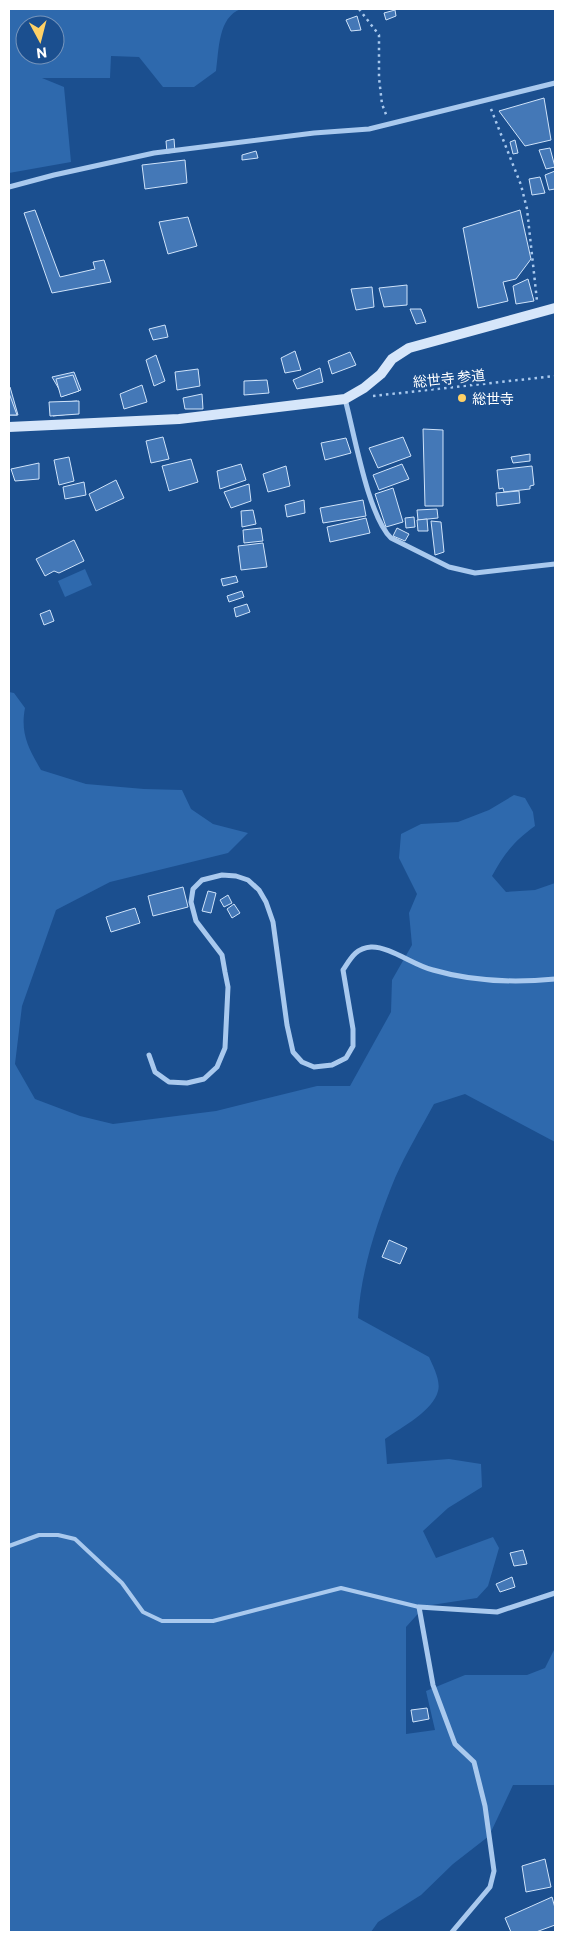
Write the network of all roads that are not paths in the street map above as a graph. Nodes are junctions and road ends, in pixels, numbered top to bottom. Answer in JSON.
{"nodes":[{"id":1,"x":555,"y":83,"type":"edge"},
{"id":2,"x":9,"y":187,"type":"edge"},
{"id":3,"x":555,"y":308,"type":"edge"},
{"id":4,"x":346,"y":399,"type":"junction"},
{"id":5,"x":9,"y":427,"type":"edge"},
{"id":6,"x":555,"y":564,"type":"edge"},
{"id":7,"x":555,"y":979,"type":"edge"},
{"id":8,"x":149,"y":1055,"type":"dead end"},
{"id":9,"x":9,"y":1546,"type":"edge"},
{"id":10,"x":555,"y":1593,"type":"edge"},
{"id":11,"x":419,"y":1608,"type":"junction"},
{"id":12,"x":452,"y":1932,"type":"edge"}],
"edges":[{"from":1,"to":2,"type":"street"},
{"from":3,"to":4,"type":"street"},
{"from":4,"to":5,"type":"street"},
{"from":4,"to":6,"type":"street"},
{"from":7,"to":8,"type":"street"},
{"from":9,"to":11,"type":"lane"},
{"from":10,"to":11,"type":"street"},
{"from":11,"to":12,"type":"street"}]}
